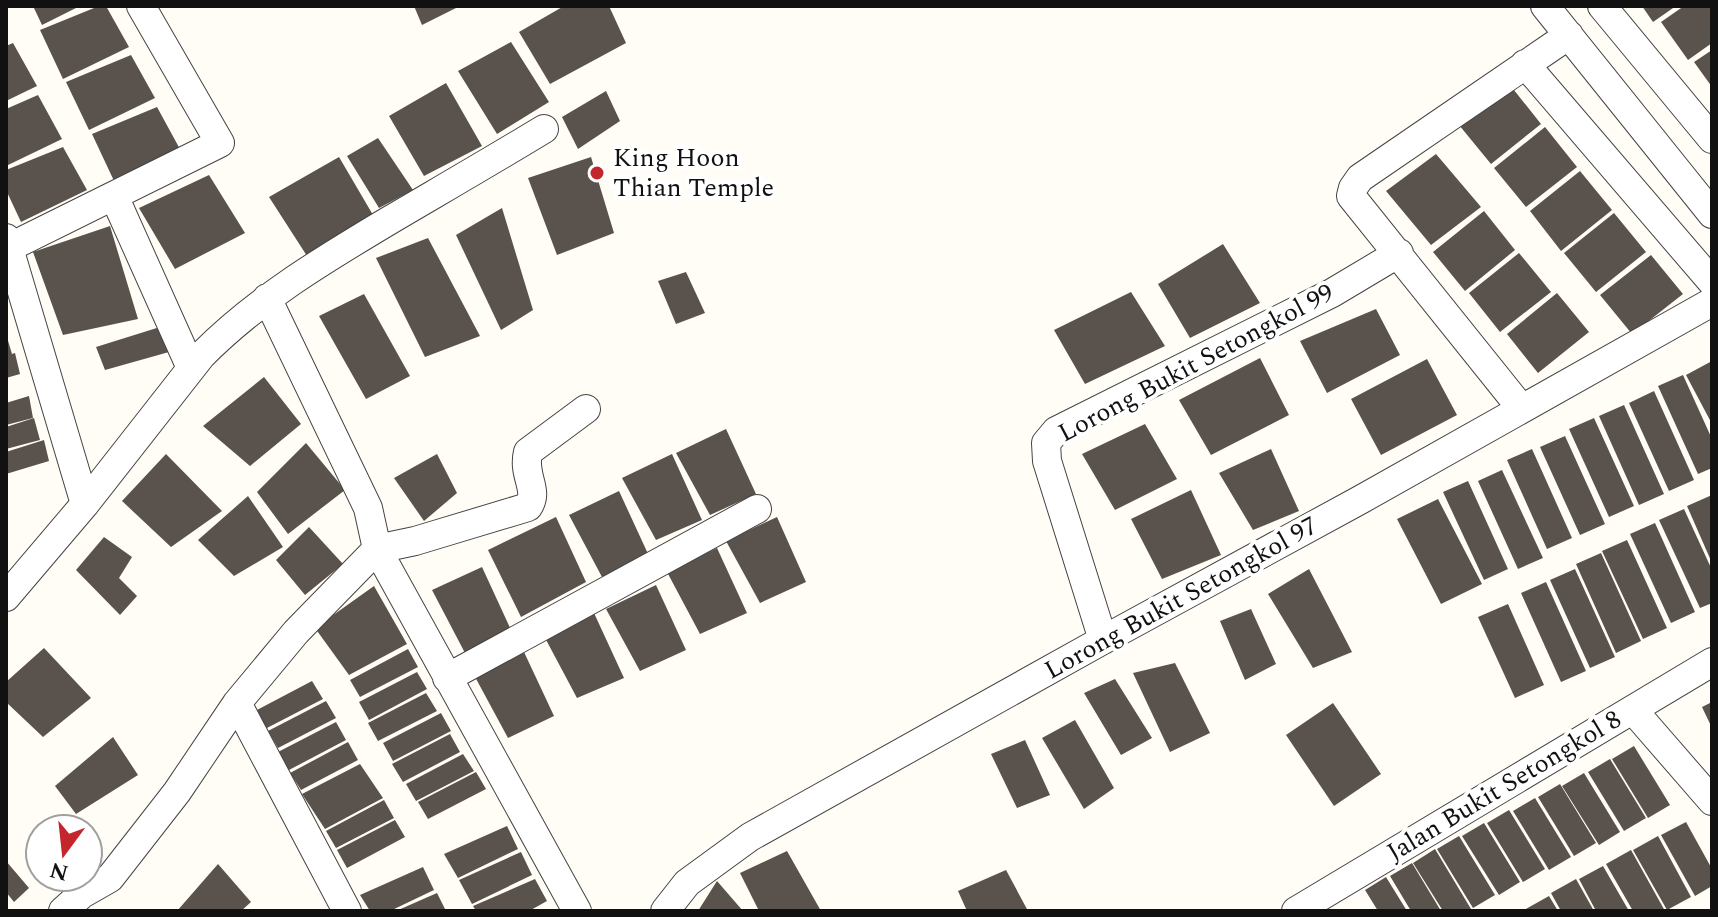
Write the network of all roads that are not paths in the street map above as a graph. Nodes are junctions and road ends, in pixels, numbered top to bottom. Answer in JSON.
{"nodes":[{"id":1,"x":141,"y":6,"type":"edge"},
{"id":2,"x":1545,"y":6,"type":"edge"},
{"id":3,"x":1602,"y":6,"type":"edge"},
{"id":4,"x":1569,"y":35,"type":"junction"},
{"id":5,"x":1525,"y":64,"type":"junction"},
{"id":6,"x":544,"y":129,"type":"dead end"},
{"id":7,"x":1712,"y":139,"type":"edge"},
{"id":8,"x":114,"y":196,"type":"junction"},
{"id":9,"x":1712,"y":214,"type":"edge"},
{"id":10,"x":8,"y":242,"type":"edge"},
{"id":11,"x":1399,"y":253,"type":"junction"},
{"id":12,"x":1712,"y":282,"type":"edge"},
{"id":13,"x":267,"y":298,"type":"junction"},
{"id":14,"x":1712,"y":302,"type":"edge"},
{"id":15,"x":191,"y":368,"type":"junction"},
{"id":16,"x":1521,"y":408,"type":"junction"},
{"id":17,"x":586,"y":409,"type":"dead end"},
{"id":18,"x":85,"y":504,"type":"junction"},
{"id":19,"x":757,"y":509,"type":"dead end"},
{"id":20,"x":377,"y":549,"type":"junction"},
{"id":21,"x":6,"y":597,"type":"edge"},
{"id":22,"x":1103,"y":640,"type":"junction"},
{"id":23,"x":1712,"y":662,"type":"edge"},
{"id":24,"x":447,"y":678,"type":"junction"},
{"id":25,"x":237,"y":703,"type":"junction"},
{"id":26,"x":1633,"y":710,"type":"junction"},
{"id":27,"x":1712,"y":801,"type":"edge"},
{"id":28,"x":72,"y":902,"type":"edge"},
{"id":29,"x":347,"y":911,"type":"edge"},
{"id":30,"x":577,"y":911,"type":"edge"},
{"id":31,"x":665,"y":911,"type":"edge"},
{"id":32,"x":1296,"y":911,"type":"edge"}],
"edges":[{"from":1,"to":8,"type":"street"},
{"from":2,"to":4,"type":"street"},
{"from":3,"to":7,"type":"street"},
{"from":4,"to":5,"type":"street"},
{"from":4,"to":9,"type":"street"},
{"from":5,"to":11,"type":"street"},
{"from":5,"to":12,"type":"street"},
{"from":6,"to":13,"type":"street"},
{"from":8,"to":10,"type":"street"},
{"from":8,"to":15,"type":"street"},
{"from":10,"to":18,"type":"street"},
{"from":11,"to":16,"type":"street"},
{"from":11,"to":22,"type":"street","name":"Lorong Bukit Setongkol 99"},
{"from":13,"to":15,"type":"street"},
{"from":13,"to":20,"type":"street"},
{"from":14,"to":16,"type":"street","name":"Lorong Bukit Setongkol 97"},
{"from":15,"to":18,"type":"street"},
{"from":16,"to":22,"type":"street","name":"Lorong Bukit Setongkol 97"},
{"from":17,"to":20,"type":"street"},
{"from":18,"to":21,"type":"street"},
{"from":19,"to":24,"type":"street"},
{"from":20,"to":24,"type":"street"},
{"from":20,"to":25,"type":"street"},
{"from":22,"to":31,"type":"street","name":"Lorong Bukit Setongkol 97"},
{"from":23,"to":26,"type":"street","name":"Jalan Bukit Setongkol 8"},
{"from":24,"to":30,"type":"street"},
{"from":25,"to":28,"type":"street"},
{"from":25,"to":29,"type":"street"},
{"from":26,"to":27,"type":"street"},
{"from":26,"to":32,"type":"street","name":"Jalan Bukit Setongkol 8"}]}
